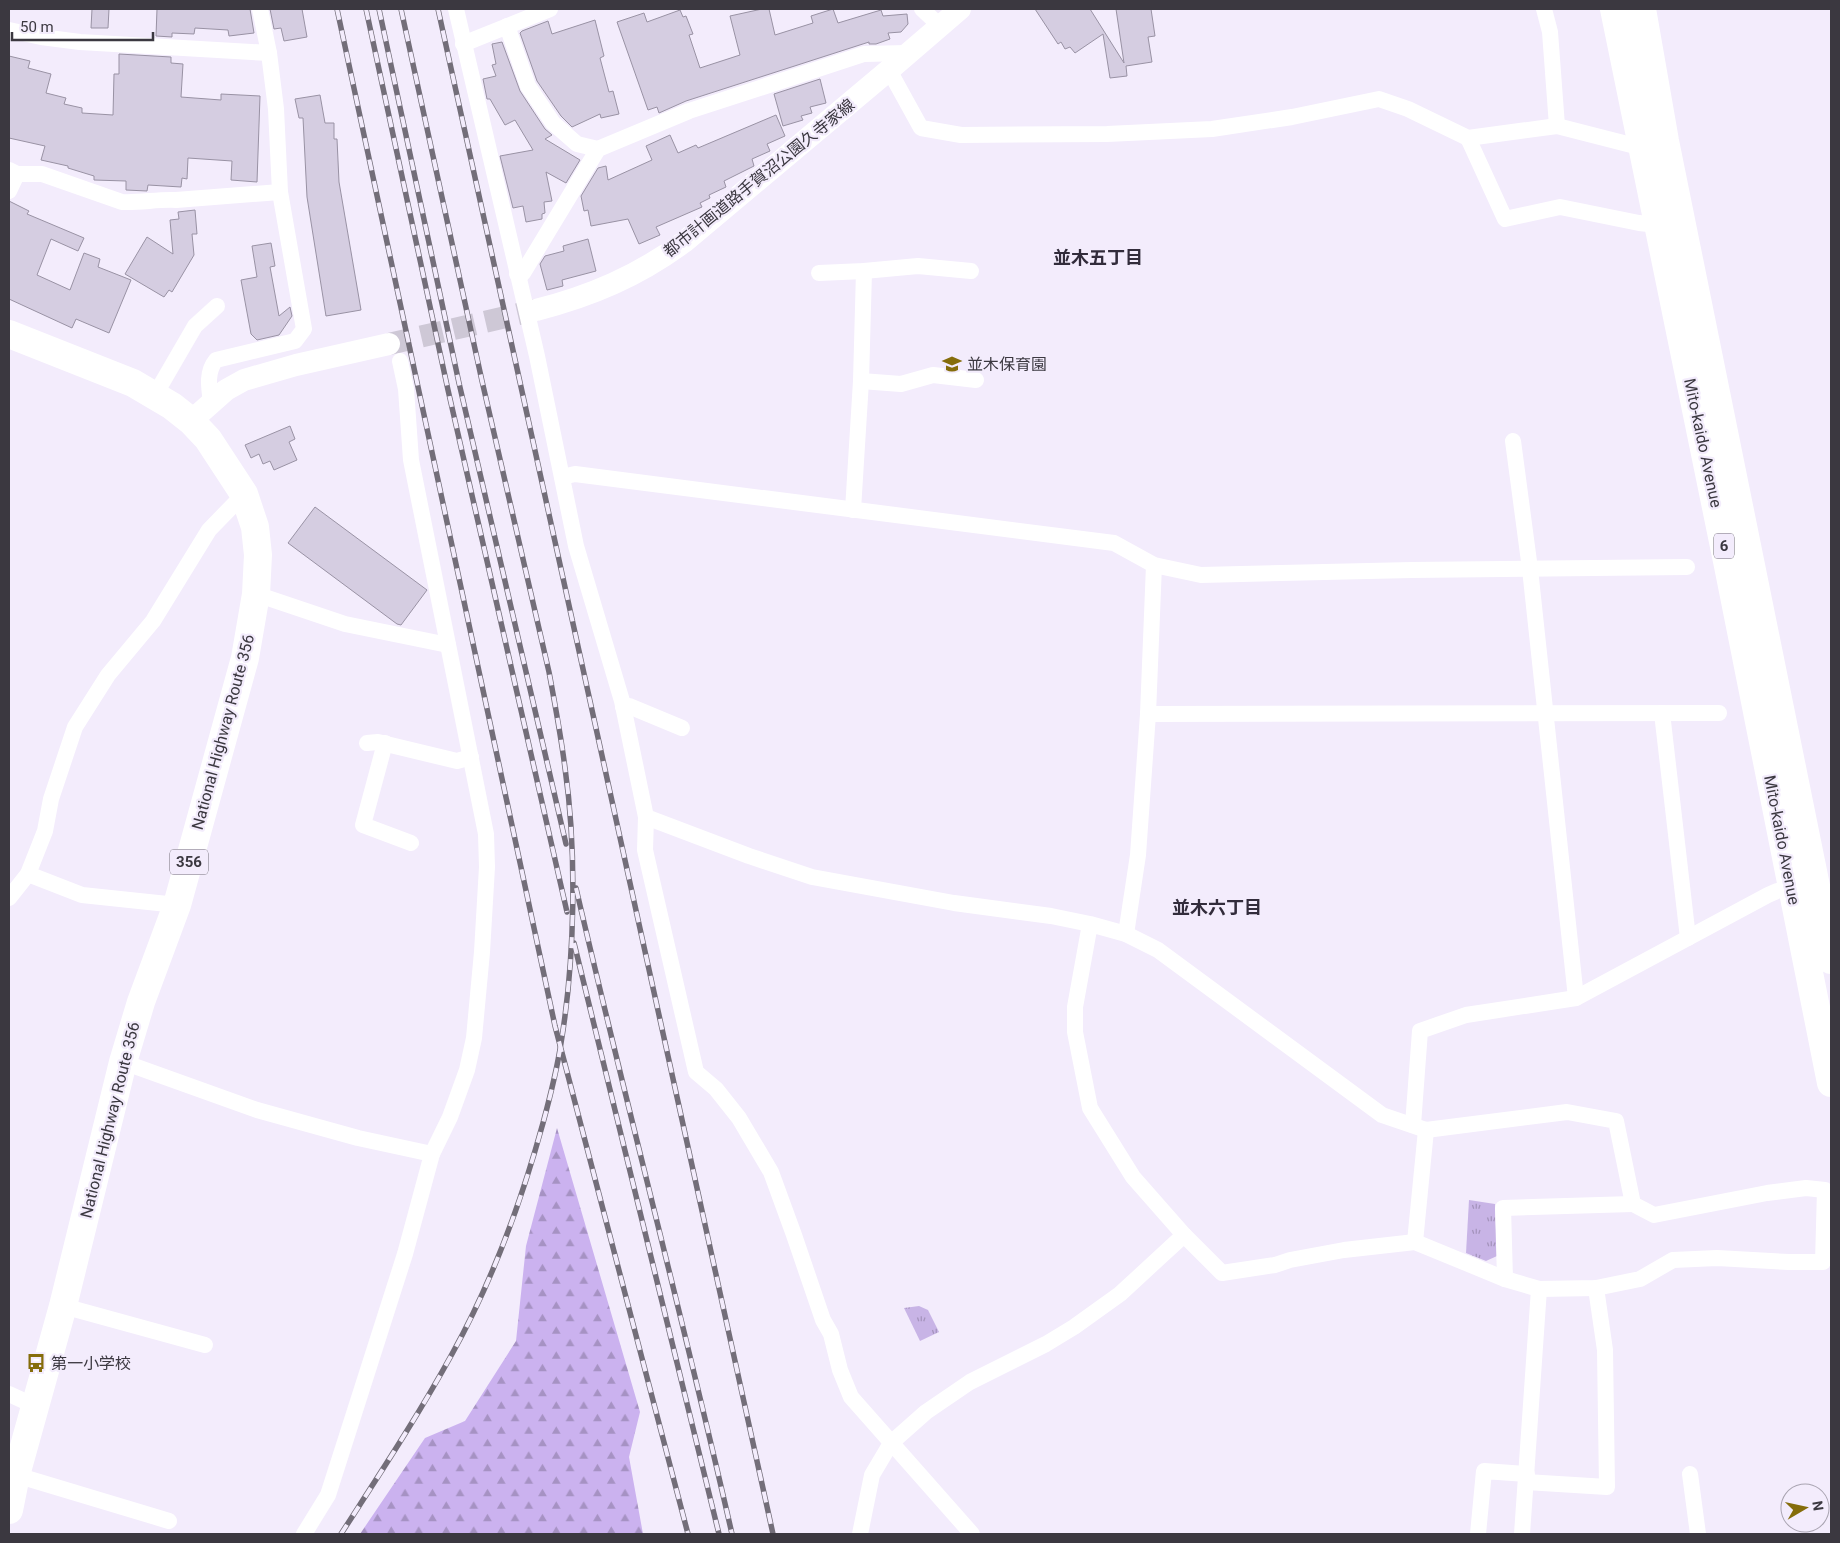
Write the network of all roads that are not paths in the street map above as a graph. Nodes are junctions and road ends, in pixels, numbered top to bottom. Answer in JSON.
{"nodes":[{"id":1,"x":260,"y":9,"type":"edge"},
{"id":2,"x":456,"y":9,"type":"edge"},
{"id":3,"x":550,"y":9,"type":"edge"},
{"id":4,"x":922,"y":9,"type":"edge"},
{"id":5,"x":960,"y":9,"type":"edge"},
{"id":6,"x":1544,"y":9,"type":"edge"},
{"id":7,"x":1614,"y":9,"type":"edge"},
{"id":8,"x":1642,"y":9,"type":"edge"},
{"id":9,"x":507,"y":26,"type":"junction"},
{"id":10,"x":939,"y":26,"type":"junction"},
{"id":11,"x":9,"y":30,"type":"edge"},
{"id":12,"x":463,"y":44,"type":"junction"},
{"id":13,"x":269,"y":53,"type":"junction"},
{"id":14,"x":907,"y":53,"type":"junction"},
{"id":15,"x":889,"y":70,"type":"junction"},
{"id":16,"x":1557,"y":126,"type":"junction"},
{"id":17,"x":1468,"y":138,"type":"junction"},
{"id":18,"x":598,"y":148,"type":"junction"},
{"id":19,"x":1643,"y":148,"type":"junction"},
{"id":20,"x":13,"y":172,"type":"edge"},
{"id":21,"x":9,"y":191,"type":"edge"},
{"id":22,"x":280,"y":192,"type":"junction"},
{"id":23,"x":1658,"y":225,"type":"junction"},
{"id":24,"x":864,"y":271,"type":"junction"},
{"id":25,"x":971,"y":271,"type":"dead end"},
{"id":26,"x":819,"y":273,"type":"dead end"},
{"id":27,"x":517,"y":274,"type":"junction"},
{"id":28,"x":529,"y":302,"type":"junction"},
{"id":29,"x":217,"y":306,"type":"dead end"},
{"id":30,"x":9,"y":334,"type":"edge"},
{"id":31,"x":395,"y":352,"type":"joint"},
{"id":32,"x":976,"y":380,"type":"dead end"},
{"id":33,"x":861,"y":381,"type":"junction"},
{"id":34,"x":155,"y":395,"type":"junction"},
{"id":35,"x":211,"y":402,"type":"junction"},
{"id":36,"x":191,"y":420,"type":"junction"},
{"id":37,"x":1513,"y":441,"type":"dead end"},
{"id":38,"x":562,"y":477,"type":"junction"},
{"id":39,"x":244,"y":494,"type":"junction"},
{"id":40,"x":853,"y":510,"type":"junction"},
{"id":41,"x":1154,"y":565,"type":"junction"},
{"id":42,"x":1687,"y":567,"type":"dead end"},
{"id":43,"x":1530,"y":570,"type":"junction"},
{"id":44,"x":256,"y":594,"type":"junction"},
{"id":45,"x":448,"y":645,"type":"junction"},
{"id":46,"x":623,"y":707,"type":"junction"},
{"id":47,"x":1719,"y":712,"type":"dead end"},
{"id":48,"x":1546,"y":713,"type":"junction"},
{"id":49,"x":1662,"y":713,"type":"junction"},
{"id":50,"x":1148,"y":714,"type":"junction"},
{"id":51,"x":682,"y":728,"type":"dead end"},
{"id":52,"x":367,"y":743,"type":"dead end"},
{"id":53,"x":385,"y":743,"type":"junction"},
{"id":54,"x":471,"y":757,"type":"junction"},
{"id":55,"x":646,"y":817,"type":"junction"},
{"id":56,"x":411,"y":843,"type":"dead end"},
{"id":57,"x":28,"y":874,"type":"junction"},
{"id":58,"x":1804,"y":886,"type":"junction"},
{"id":59,"x":9,"y":898,"type":"edge"},
{"id":60,"x":177,"y":904,"type":"junction"},
{"id":61,"x":1090,"y":924,"type":"junction"},
{"id":62,"x":1126,"y":934,"type":"junction"},
{"id":63,"x":1688,"y":938,"type":"junction"},
{"id":64,"x":1831,"y":960,"type":"edge"},
{"id":65,"x":1576,"y":998,"type":"junction"},
{"id":66,"x":123,"y":1062,"type":"junction"},
{"id":67,"x":1831,"y":1083,"type":"edge"},
{"id":68,"x":1420,"y":1128,"type":"junction"},
{"id":69,"x":432,"y":1154,"type":"junction"},
{"id":70,"x":1828,"y":1189,"type":"edge"},
{"id":71,"x":1634,"y":1204,"type":"junction"},
{"id":72,"x":1184,"y":1235,"type":"junction"},
{"id":73,"x":1414,"y":1242,"type":"junction"},
{"id":74,"x":1505,"y":1278,"type":"junction"},
{"id":75,"x":1596,"y":1288,"type":"junction"},
{"id":76,"x":1539,"y":1289,"type":"junction"},
{"id":77,"x":63,"y":1306,"type":"junction"},
{"id":78,"x":204,"y":1345,"type":"dead end"},
{"id":79,"x":9,"y":1394,"type":"edge"},
{"id":80,"x":35,"y":1406,"type":"junction"},
{"id":81,"x":891,"y":1443,"type":"junction"},
{"id":82,"x":1690,"y":1474,"type":"dead end"},
{"id":83,"x":16,"y":1475,"type":"junction"},
{"id":84,"x":1526,"y":1478,"type":"junction"},
{"id":85,"x":9,"y":1510,"type":"edge"},
{"id":86,"x":170,"y":1521,"type":"dead end"},
{"id":87,"x":304,"y":1534,"type":"edge"},
{"id":88,"x":860,"y":1534,"type":"edge"},
{"id":89,"x":972,"y":1534,"type":"edge"},
{"id":90,"x":1478,"y":1534,"type":"edge"},
{"id":91,"x":1522,"y":1534,"type":"edge"},
{"id":92,"x":1698,"y":1534,"type":"edge"}],
"edges":[{"from":1,"to":13,"type":"street"},
{"from":2,"to":12,"type":"street"},
{"from":3,"to":9,"type":"street"},
{"from":4,"to":10,"type":"street"},
{"from":5,"to":10,"type":"street","name":"都市計画道路手賀沼公園久寺家線"},
{"from":6,"to":16,"type":"street"},
{"from":7,"to":19,"type":"highway","name":"Mito-kaido Avenue","number":"6"},
{"from":8,"to":58,"type":"highway","name":"Mito-kaido Avenue","number":"6"},
{"from":9,"to":12,"type":"street"},
{"from":9,"to":18,"type":"street"},
{"from":10,"to":14,"type":"street","name":"都市計画道路手賀沼公園久寺家線"},
{"from":11,"to":13,"type":"street"},
{"from":12,"to":27,"type":"street"},
{"from":13,"to":22,"type":"street"},
{"from":14,"to":15,"type":"street","name":"都市計画道路手賀沼公園久寺家線"},
{"from":14,"to":18,"type":"street"},
{"from":15,"to":17,"type":"street"},
{"from":15,"to":28,"type":"street","name":"都市計画道路手賀沼公園久寺家線"},
{"from":16,"to":17,"type":"street"},
{"from":16,"to":19,"type":"street"},
{"from":17,"to":23,"type":"street"},
{"from":18,"to":27,"type":"street"},
{"from":19,"to":23,"type":"highway","name":"Mito-kaido Avenue","number":"6"},
{"from":20,"to":21,"type":"street"},
{"from":20,"to":22,"type":"street"},
{"from":22,"to":35,"type":"street"},
{"from":23,"to":58,"type":"highway","name":"Mito-kaido Avenue","number":"6"},
{"from":24,"to":25,"type":"street"},
{"from":24,"to":26,"type":"street"},
{"from":24,"to":33,"type":"street"},
{"from":27,"to":28,"type":"street"},
{"from":28,"to":38,"type":"street"},
{"from":29,"to":34,"type":"street"},
{"from":30,"to":34,"type":"highway","name":"National Highway Route 356","number":"356"},
{"from":31,"to":35,"type":"street"},
{"from":31,"to":45,"type":"street"},
{"from":32,"to":33,"type":"street"},
{"from":33,"to":40,"type":"street"},
{"from":34,"to":36,"type":"highway","name":"National Highway Route 356","number":"356"},
{"from":35,"to":36,"type":"street"},
{"from":36,"to":39,"type":"highway","name":"National Highway Route 356","number":"356"},
{"from":37,"to":43,"type":"street"},
{"from":38,"to":40,"type":"street"},
{"from":38,"to":46,"type":"street"},
{"from":39,"to":44,"type":"highway","name":"National Highway Route 356","number":"356"},
{"from":39,"to":57,"type":"street"},
{"from":40,"to":41,"type":"street"},
{"from":41,"to":43,"type":"street"},
{"from":41,"to":50,"type":"street"},
{"from":42,"to":43,"type":"street"},
{"from":43,"to":48,"type":"street"},
{"from":44,"to":45,"type":"street"},
{"from":44,"to":60,"type":"highway","name":"National Highway Route 356","number":"356"},
{"from":45,"to":54,"type":"street"},
{"from":46,"to":51,"type":"street"},
{"from":46,"to":55,"type":"street"},
{"from":47,"to":49,"type":"street"},
{"from":48,"to":49,"type":"street"},
{"from":48,"to":50,"type":"street"},
{"from":48,"to":65,"type":"street"},
{"from":49,"to":63,"type":"street"},
{"from":50,"to":62,"type":"street"},
{"from":52,"to":53,"type":"street"},
{"from":53,"to":54,"type":"street"},
{"from":53,"to":56,"type":"street"},
{"from":54,"to":69,"type":"street"},
{"from":55,"to":61,"type":"street"},
{"from":55,"to":81,"type":"street"},
{"from":57,"to":59,"type":"street"},
{"from":57,"to":60,"type":"street"},
{"from":58,"to":63,"type":"street"},
{"from":58,"to":64,"type":"highway","name":"Mito-kaido Avenue","number":"6"},
{"from":58,"to":67,"type":"highway","name":"Mito-kaido Avenue","number":"6"},
{"from":60,"to":66,"type":"highway","name":"National Highway Route 356","number":"356"},
{"from":61,"to":62,"type":"street"},
{"from":61,"to":72,"type":"street"},
{"from":62,"to":68,"type":"street"},
{"from":63,"to":65,"type":"street"},
{"from":65,"to":68,"type":"street"},
{"from":66,"to":69,"type":"street"},
{"from":66,"to":77,"type":"highway","name":"National Highway Route 356","number":"356"},
{"from":68,"to":71,"type":"street"},
{"from":68,"to":73,"type":"street"},
{"from":69,"to":87,"type":"street"},
{"from":70,"to":71,"type":"street"},
{"from":70,"to":75,"type":"street"},
{"from":71,"to":74,"type":"street"},
{"from":72,"to":73,"type":"street"},
{"from":72,"to":81,"type":"street"},
{"from":73,"to":74,"type":"street"},
{"from":74,"to":76,"type":"street"},
{"from":75,"to":76,"type":"street"},
{"from":75,"to":84,"type":"street"},
{"from":76,"to":84,"type":"street"},
{"from":77,"to":78,"type":"street"},
{"from":77,"to":80,"type":"highway","name":"National Highway Route 356","number":"356"},
{"from":79,"to":80,"type":"street"},
{"from":80,"to":83,"type":"highway","name":"National Highway Route 356","number":"356"},
{"from":81,"to":88,"type":"street"},
{"from":81,"to":89,"type":"street"},
{"from":82,"to":92,"type":"street"},
{"from":83,"to":85,"type":"highway","name":"National Highway Route 356","number":"356"},
{"from":83,"to":86,"type":"street"},
{"from":84,"to":90,"type":"street"},
{"from":84,"to":91,"type":"street"}]}
